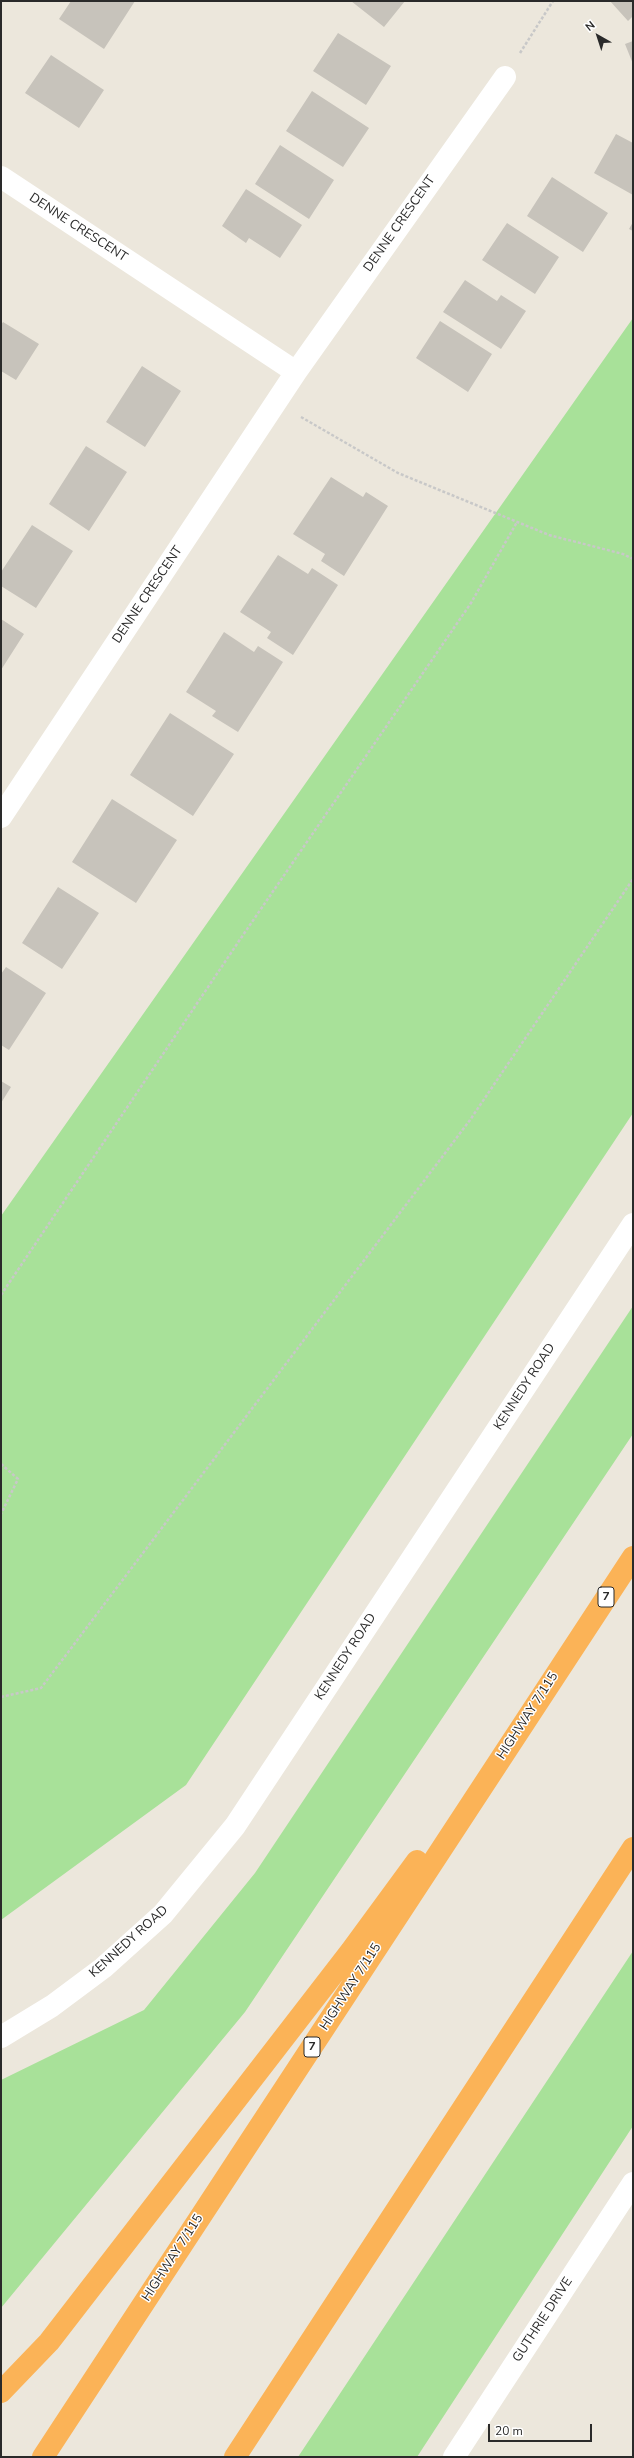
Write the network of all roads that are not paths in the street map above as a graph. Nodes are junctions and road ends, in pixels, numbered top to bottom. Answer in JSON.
{"nodes":[{"id":1,"x":505,"y":77,"type":"road end"},
{"id":2,"x":1,"y":177,"type":"edge"},
{"id":3,"x":296,"y":372,"type":"junction"},
{"id":4,"x":1,"y":817,"type":"edge"},
{"id":5,"x":633,"y":1224,"type":"edge"},
{"id":6,"x":633,"y":1557,"type":"edge"},
{"id":7,"x":580,"y":1637,"type":"junction"},
{"id":8,"x":633,"y":1848,"type":"edge"},
{"id":9,"x":1,"y":2037,"type":"edge"},
{"id":10,"x":633,"y":2183,"type":"edge"},
{"id":11,"x":1,"y":2392,"type":"edge"},
{"id":12,"x":43,"y":2457,"type":"edge"},
{"id":13,"x":235,"y":2457,"type":"edge"},
{"id":14,"x":454,"y":2457,"type":"edge"}],
"edges":[{"from":1,"to":3,"type":"street","name":"DENNE CRESCENT"},
{"from":2,"to":3,"type":"street","name":"DENNE CRESCENT"},
{"from":3,"to":4,"type":"street","name":"DENNE CRESCENT"},
{"from":5,"to":9,"type":"street","name":"KENNEDY ROAD"},
{"from":6,"to":7,"type":"highway","name":"HIGHWAY 7/115","number":"7"},
{"from":7,"to":11,"type":"highway"},
{"from":7,"to":12,"type":"highway","name":"HIGHWAY 7/115","number":"7"},
{"from":8,"to":13,"type":"highway"},
{"from":10,"to":14,"type":"street","name":"GUTHRIE DRIVE"}]}
